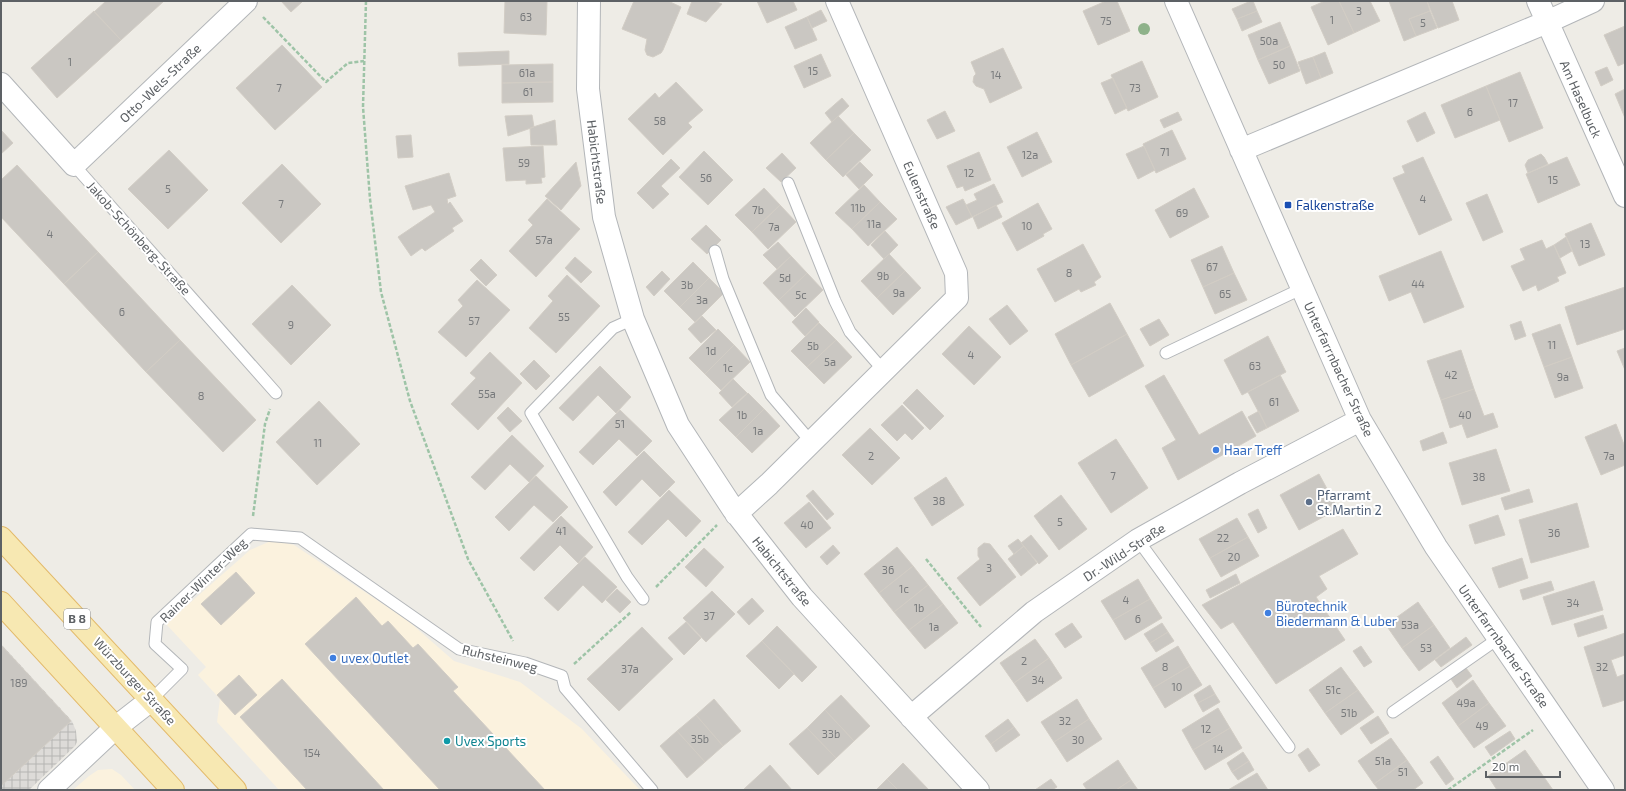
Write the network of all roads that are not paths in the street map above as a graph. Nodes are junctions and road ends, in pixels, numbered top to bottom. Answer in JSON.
{"nodes":[{"id":1,"x":589,"y":1,"type":"edge"},
{"id":2,"x":837,"y":1,"type":"edge"},
{"id":3,"x":1176,"y":1,"type":"edge"},
{"id":4,"x":1538,"y":1,"type":"edge"},
{"id":5,"x":1593,"y":1,"type":"edge"},
{"id":6,"x":252,"y":6,"type":"edge"},
{"id":7,"x":1547,"y":22,"type":"junction"},
{"id":8,"x":1,"y":84,"type":"edge"},
{"id":9,"x":1241,"y":150,"type":"junction"},
{"id":10,"x":74,"y":165,"type":"junction"},
{"id":11,"x":788,"y":183,"type":"dead end"},
{"id":12,"x":1625,"y":196,"type":"edge"},
{"id":13,"x":715,"y":251,"type":"dead end"},
{"id":14,"x":1303,"y":288,"type":"junction"},
{"id":15,"x":633,"y":319,"type":"junction"},
{"id":16,"x":1166,"y":353,"type":"dead end"},
{"id":17,"x":884,"y":370,"type":"junction"},
{"id":18,"x":276,"y":393,"type":"road end"},
{"id":19,"x":1360,"y":420,"type":"junction"},
{"id":20,"x":812,"y":443,"type":"junction"},
{"id":21,"x":736,"y":514,"type":"junction"},
{"id":22,"x":1,"y":538,"type":"edge"},
{"id":23,"x":300,"y":538,"type":"joint"},
{"id":24,"x":1138,"y":540,"type":"junction"},
{"id":25,"x":643,"y":599,"type":"dead end"},
{"id":26,"x":1,"y":603,"type":"edge"},
{"id":27,"x":1498,"y":638,"type":"junction"},
{"id":28,"x":151,"y":700,"type":"junction"},
{"id":29,"x":1393,"y":712,"type":"dead end"},
{"id":30,"x":911,"y":717,"type":"junction"},
{"id":31,"x":115,"y":728,"type":"junction"},
{"id":32,"x":1289,"y":747,"type":"dead end"},
{"id":33,"x":49,"y":790,"type":"edge"},
{"id":34,"x":173,"y":790,"type":"edge"},
{"id":35,"x":235,"y":790,"type":"edge"},
{"id":36,"x":652,"y":790,"type":"edge"},
{"id":37,"x":978,"y":790,"type":"edge"},
{"id":38,"x":1603,"y":790,"type":"edge"}],
"edges":[{"from":1,"to":15,"type":"street","name":"Habichtstraße"},
{"from":2,"to":17,"type":"street","name":"Eulenstraße"},
{"from":3,"to":9,"type":"street","name":"Unterfarrnbacher Straße"},
{"from":4,"to":7,"type":"street","name":"Am Haselbuck"},
{"from":5,"to":7,"type":"street"},
{"from":6,"to":10,"type":"street","name":"Otto-Wels-Straße"},
{"from":7,"to":9,"type":"street"},
{"from":7,"to":12,"type":"street","name":"Am Haselbuck"},
{"from":8,"to":10,"type":"street","name":"Jakob-Schönberg-Straße"},
{"from":9,"to":14,"type":"street","name":"Unterfarrnbacher Straße"},
{"from":10,"to":18,"type":"lane","name":"Jakob-Schönberg-Straße"},
{"from":11,"to":17,"type":"lane"},
{"from":13,"to":20,"type":"lane"},
{"from":14,"to":16,"type":"lane"},
{"from":14,"to":19,"type":"street","name":"Unterfarrnbacher Straße"},
{"from":15,"to":21,"type":"street","name":"Habichtstraße"},
{"from":15,"to":25,"type":"lane"},
{"from":17,"to":20,"type":"street","name":"Eulenstraße"},
{"from":19,"to":24,"type":"street","name":"Dr.-Wild-Straße"},
{"from":19,"to":27,"type":"street","name":"Unterfarrnbacher Straße"},
{"from":20,"to":21,"type":"street","name":"Eulenstraße"},
{"from":21,"to":30,"type":"street","name":"Habichtstraße"},
{"from":22,"to":28,"type":"main road","name":"Würzburger Straße","number":"B 8"},
{"from":23,"to":28,"type":"lane","name":"Rainer-Winter-Weg"},
{"from":23,"to":36,"type":"lane","name":"Ruhsteinweg"},
{"from":24,"to":30,"type":"street","name":"Dr.-Wild-Straße"},
{"from":24,"to":32,"type":"lane"},
{"from":26,"to":31,"type":"main road"},
{"from":27,"to":29,"type":"lane"},
{"from":27,"to":38,"type":"street","name":"Unterfarrnbacher Straße"},
{"from":28,"to":31,"type":"street"},
{"from":28,"to":35,"type":"main road","name":"Würzburger Straße","number":"B 8"},
{"from":30,"to":37,"type":"street","name":"Habichtstraße"},
{"from":31,"to":33,"type":"street"},
{"from":31,"to":34,"type":"main road"}]}
